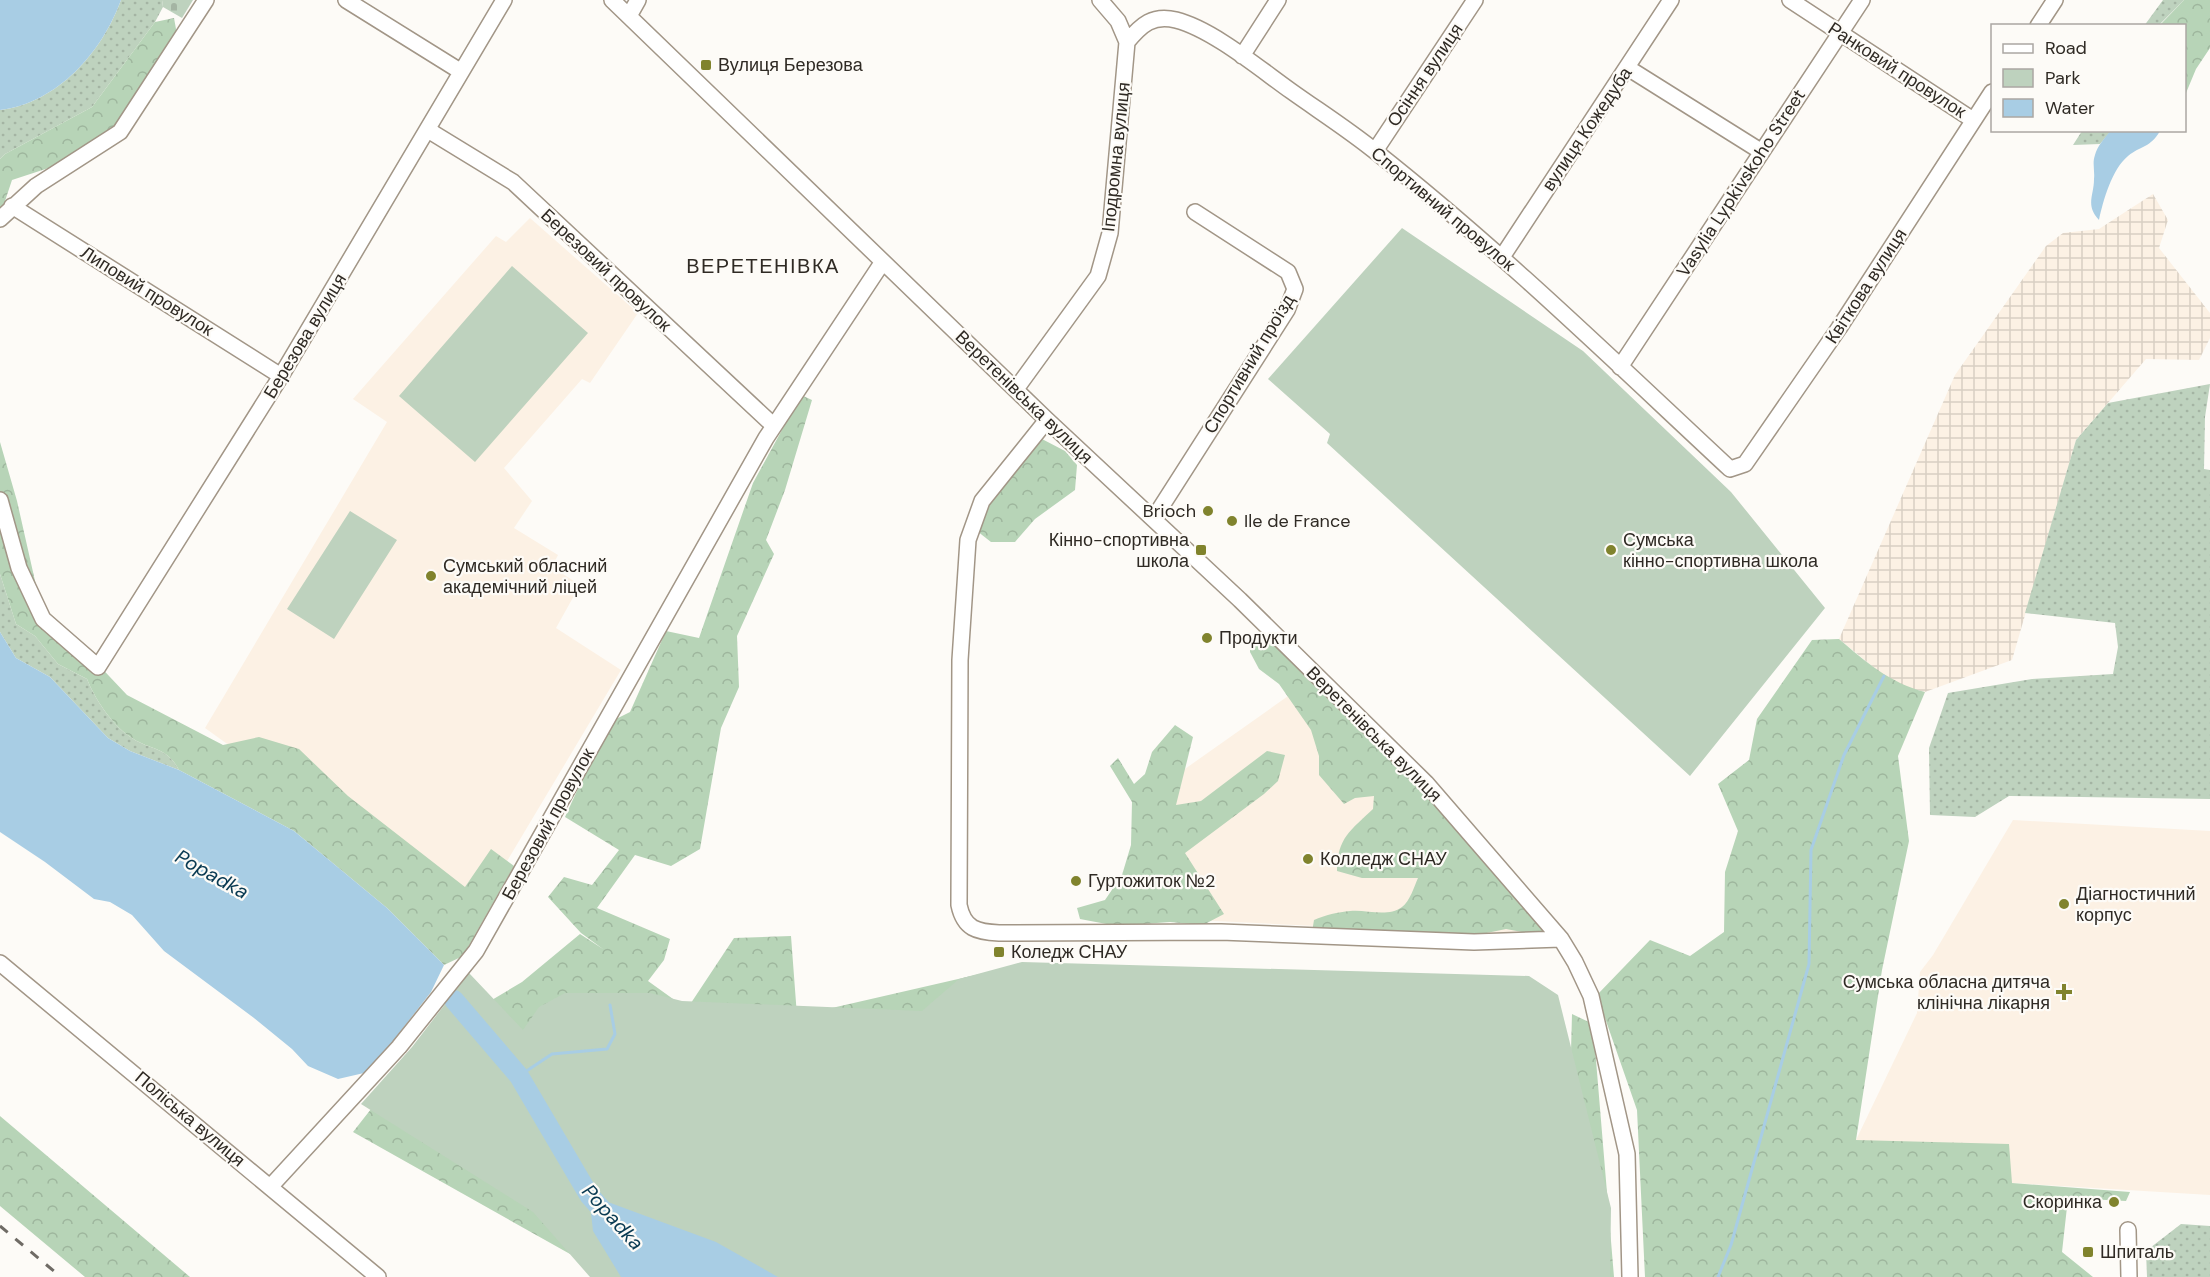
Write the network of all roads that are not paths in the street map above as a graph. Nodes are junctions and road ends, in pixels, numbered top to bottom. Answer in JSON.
{"nodes":[{"id":1,"x":206,"y":0,"type":"edge"},
{"id":2,"x":346,"y":0,"type":"edge"},
{"id":3,"x":504,"y":0,"type":"edge"},
{"id":4,"x":612,"y":0,"type":"edge"},
{"id":5,"x":638,"y":0,"type":"edge"},
{"id":6,"x":1100,"y":0,"type":"edge"},
{"id":7,"x":1278,"y":0,"type":"edge"},
{"id":8,"x":1475,"y":0,"type":"edge"},
{"id":9,"x":1671,"y":0,"type":"edge"},
{"id":10,"x":1790,"y":0,"type":"edge"},
{"id":11,"x":1863,"y":0,"type":"edge"},
{"id":12,"x":2055,"y":0,"type":"edge"},
{"id":13,"x":629,"y":16,"type":"junction"},
{"id":14,"x":2039,"y":24,"type":"edge"},
{"id":15,"x":1840,"y":33,"type":"junction"},
{"id":16,"x":1126,"y":42,"type":"junction"},
{"id":17,"x":1242,"y":56,"type":"junction"},
{"id":18,"x":1628,"y":68,"type":"junction"},
{"id":19,"x":460,"y":71,"type":"junction"},
{"id":20,"x":1991,"y":93,"type":"edge"},
{"id":21,"x":1973,"y":120,"type":"junction"},
{"id":22,"x":428,"y":130,"type":"junction"},
{"id":23,"x":1375,"y":151,"type":"junction"},
{"id":24,"x":1762,"y":152,"type":"junction"},
{"id":25,"x":12,"y":206,"type":"junction"},
{"id":26,"x":1195,"y":212,"type":"dead end"},
{"id":27,"x":0,"y":219,"type":"edge"},
{"id":28,"x":1502,"y":256,"type":"junction"},
{"id":29,"x":882,"y":263,"type":"junction"},
{"id":30,"x":1620,"y":367,"type":"junction"},
{"id":31,"x":281,"y":376,"type":"junction"},
{"id":32,"x":1016,"y":388,"type":"junction"},
{"id":33,"x":1047,"y":420,"type":"junction"},
{"id":34,"x":774,"y":426,"type":"junction"},
{"id":35,"x":1730,"y":469,"type":"joint"},
{"id":36,"x":0,"y":500,"type":"edge"},
{"id":37,"x":1154,"y":518,"type":"junction"},
{"id":38,"x":1561,"y":939,"type":"junction"},
{"id":39,"x":0,"y":963,"type":"edge"},
{"id":40,"x":271,"y":1186,"type":"junction"},
{"id":41,"x":2128,"y":1230,"type":"dead end"},
{"id":42,"x":378,"y":1277,"type":"edge"},
{"id":43,"x":1630,"y":1277,"type":"edge"},
{"id":44,"x":2129,"y":1277,"type":"edge"}],
"edges":[{"from":1,"to":25,"type":"street"},
{"from":2,"to":19,"type":"street"},
{"from":3,"to":19,"type":"street","name":"Березова вулиця"},
{"from":4,"to":13,"type":"street","name":"Веретенівська вулиця"},
{"from":5,"to":13,"type":"street"},
{"from":6,"to":16,"type":"street"},
{"from":7,"to":17,"type":"street"},
{"from":8,"to":23,"type":"street","name":"Осіння вулиця"},
{"from":9,"to":18,"type":"street","name":"вулиця Кожедуба"},
{"from":10,"to":15,"type":"street","name":"Ранковий провулок"},
{"from":11,"to":15,"type":"street","name":"Vasylia Lypkivskoho Street"},
{"from":12,"to":14,"type":"street"},
{"from":13,"to":29,"type":"street","name":"Веретенівська вулиця"},
{"from":15,"to":21,"type":"street","name":"Ранковий провулок"},
{"from":15,"to":24,"type":"street","name":"Vasylia Lypkivskoho Street"},
{"from":16,"to":17,"type":"street","name":"Спортивний провулок"},
{"from":16,"to":32,"type":"street","name":"Іподромна вулиця"},
{"from":17,"to":23,"type":"street","name":"Спортивний провулок"},
{"from":18,"to":24,"type":"street"},
{"from":18,"to":28,"type":"street","name":"вулиця Кожедуба"},
{"from":19,"to":22,"type":"street","name":"Березова вулиця"},
{"from":20,"to":21,"type":"street","name":"Квіткова вулиця"},
{"from":21,"to":35,"type":"street","name":"Квіткова вулиця"},
{"from":22,"to":31,"type":"street","name":"Березова вулиця"},
{"from":22,"to":34,"type":"street","name":"Березовий провулок"},
{"from":23,"to":28,"type":"street","name":"Спортивний провулок"},
{"from":24,"to":30,"type":"street","name":"Vasylia Lypkivskoho Street"},
{"from":25,"to":27,"type":"street"},
{"from":25,"to":31,"type":"street","name":"Липовий провулок"},
{"from":26,"to":37,"type":"street","name":"Спортивний проїзд"},
{"from":28,"to":30,"type":"street","name":"Спортивний провулок"},
{"from":29,"to":32,"type":"street","name":"Веретенівська вулиця"},
{"from":29,"to":34,"type":"street","name":"Березовий провулок"},
{"from":30,"to":35,"type":"street","name":"Спортивний провулок"},
{"from":31,"to":36,"type":"street","name":"Березова вулиця"},
{"from":32,"to":33,"type":"street","name":"Веретенівська вулиця"},
{"from":33,"to":37,"type":"street","name":"Веретенівська вулиця"},
{"from":33,"to":38,"type":"street"},
{"from":34,"to":40,"type":"street","name":"Березовий провулок"},
{"from":37,"to":38,"type":"street","name":"Веретенівська вулиця"},
{"from":38,"to":43,"type":"street","name":"Веретенівська вулиця"},
{"from":39,"to":40,"type":"street","name":"Поліська вулиця"},
{"from":40,"to":42,"type":"street","name":"Поліська вулиця"},
{"from":41,"to":44,"type":"street"}]}
